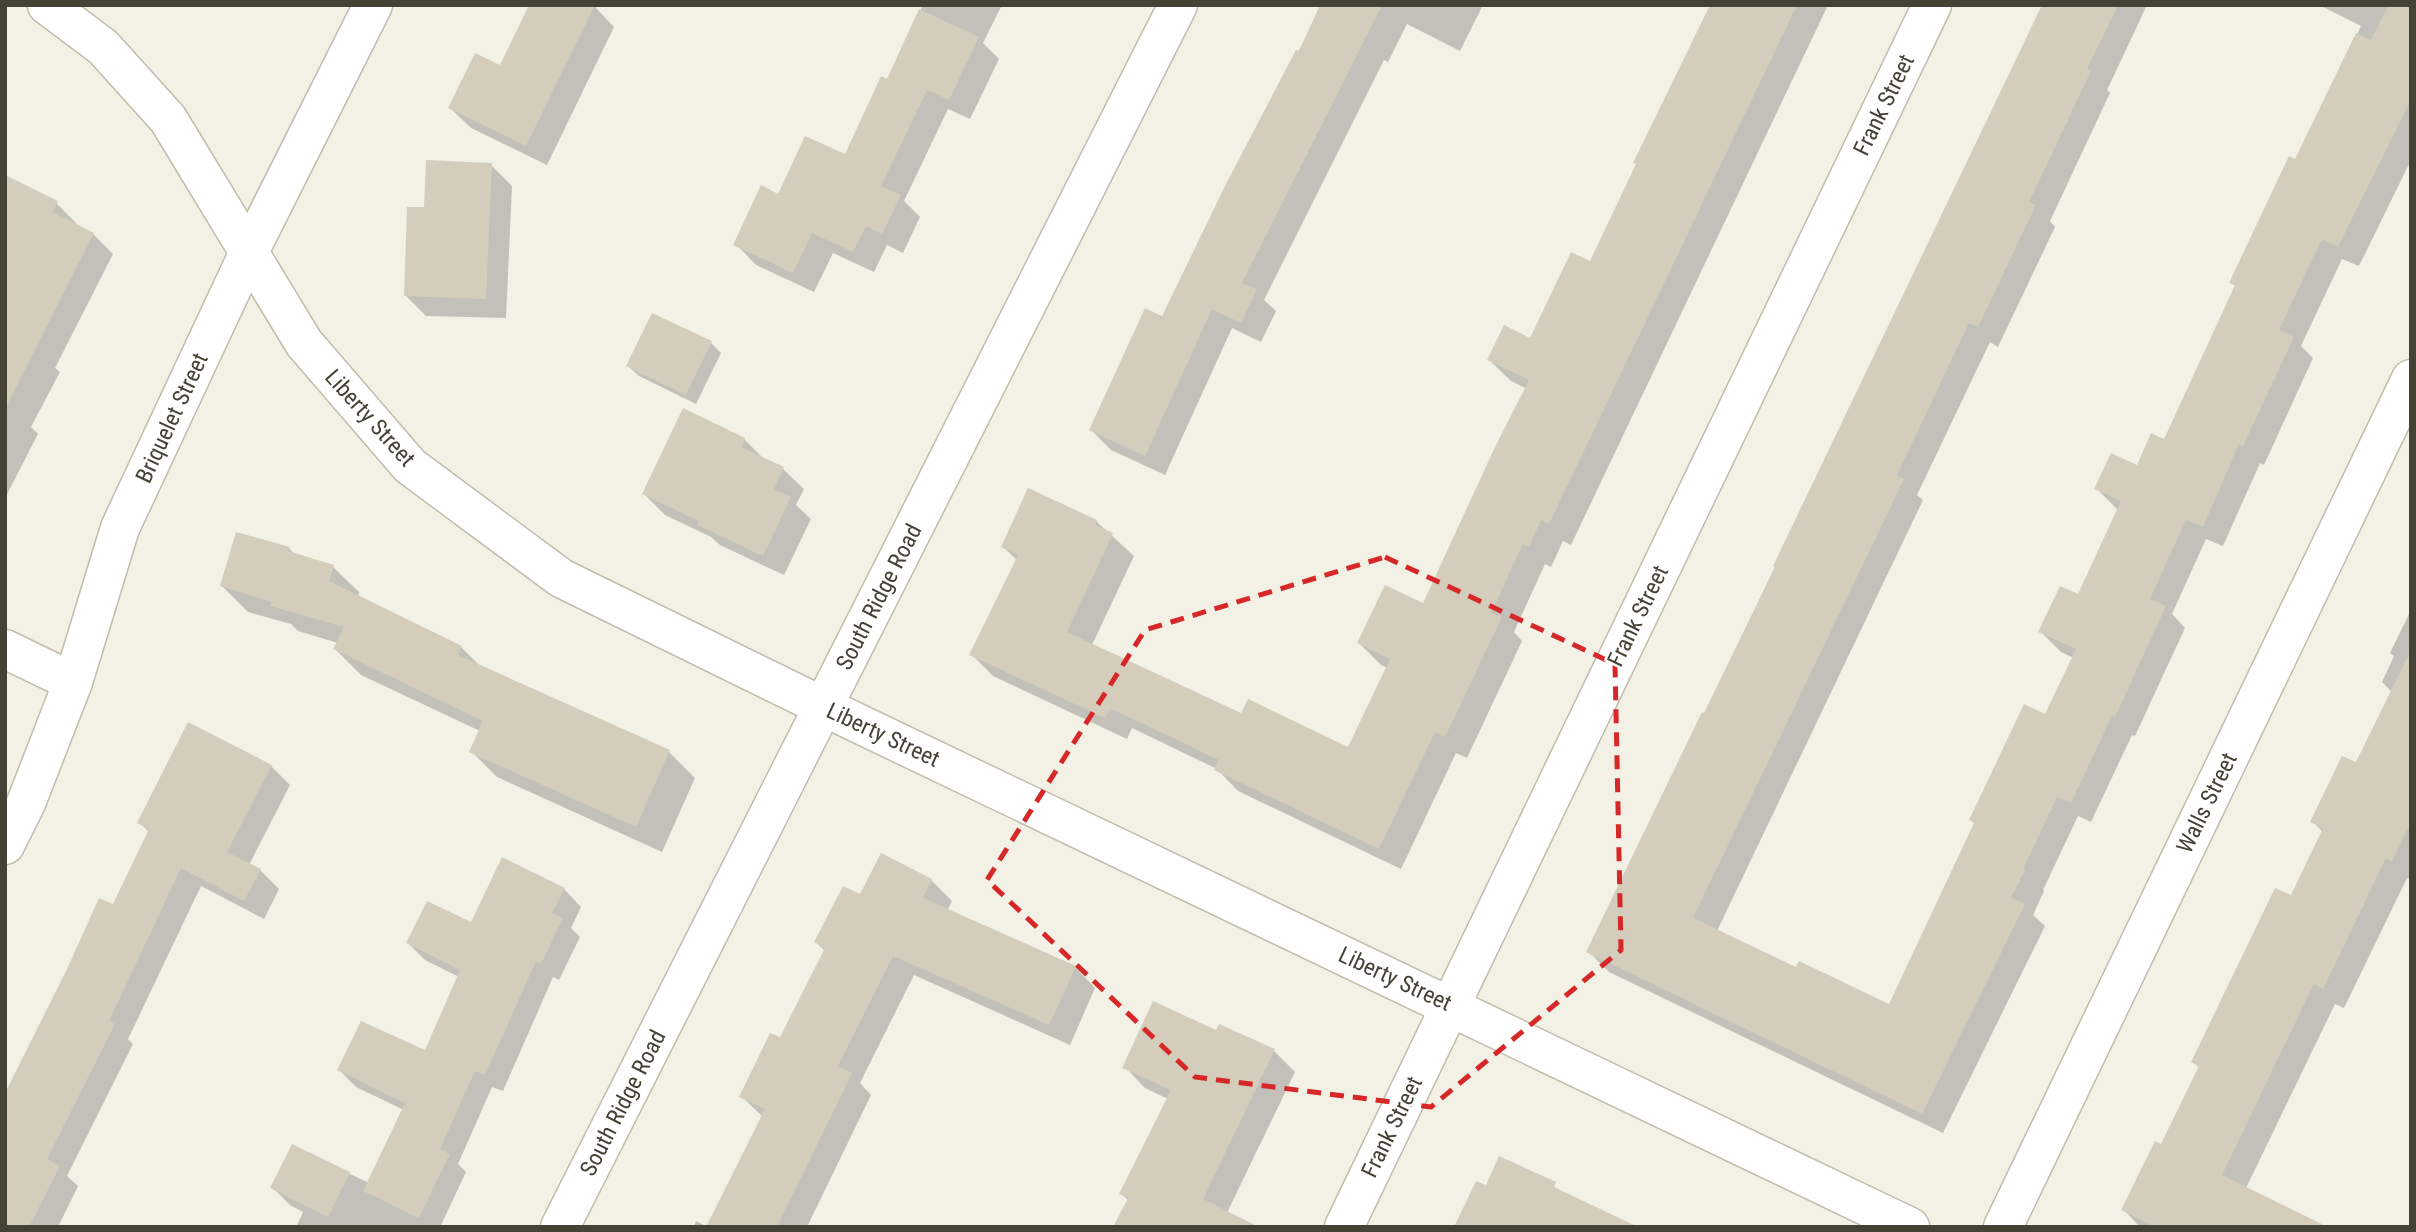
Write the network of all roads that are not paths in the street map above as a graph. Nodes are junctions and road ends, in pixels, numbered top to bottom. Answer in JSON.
{"nodes":[{"id":1,"x":47,"y":5,"type":"edge"},
{"id":2,"x":373,"y":5,"type":"edge"},
{"id":3,"x":1178,"y":5,"type":"edge"},
{"id":4,"x":1932,"y":5,"type":"edge"},
{"id":5,"x":250,"y":250,"type":"junction"},
{"id":6,"x":2411,"y":379,"type":"edge"},
{"id":7,"x":5,"y":649,"type":"edge"},
{"id":8,"x":73,"y":682,"type":"junction"},
{"id":9,"x":824,"y":707,"type":"junction"},
{"id":10,"x":5,"y":845,"type":"edge"},
{"id":11,"x":1451,"y":1005,"type":"junction"},
{"id":12,"x":560,"y":1227,"type":"edge"},
{"id":13,"x":1344,"y":1227,"type":"edge"},
{"id":14,"x":1910,"y":1227,"type":"edge"},
{"id":15,"x":2003,"y":1227,"type":"edge"}],
"edges":[{"from":1,"to":5,"type":"street","name":"Liberty Street"},
{"from":2,"to":5,"type":"street","name":"Briquelet Street"},
{"from":3,"to":9,"type":"street","name":"South Ridge Road"},
{"from":4,"to":11,"type":"street","name":"Frank Street"},
{"from":5,"to":8,"type":"street","name":"Briquelet Street"},
{"from":5,"to":9,"type":"street","name":"Liberty Street"},
{"from":6,"to":15,"type":"street","name":"Walls Street"},
{"from":7,"to":8,"type":"street"},
{"from":8,"to":10,"type":"street","name":"Briquelet Street"},
{"from":9,"to":11,"type":"street","name":"Liberty Street"},
{"from":9,"to":12,"type":"street","name":"South Ridge Road"},
{"from":11,"to":13,"type":"street","name":"Frank Street"},
{"from":11,"to":14,"type":"street","name":"Liberty Street"}]}
